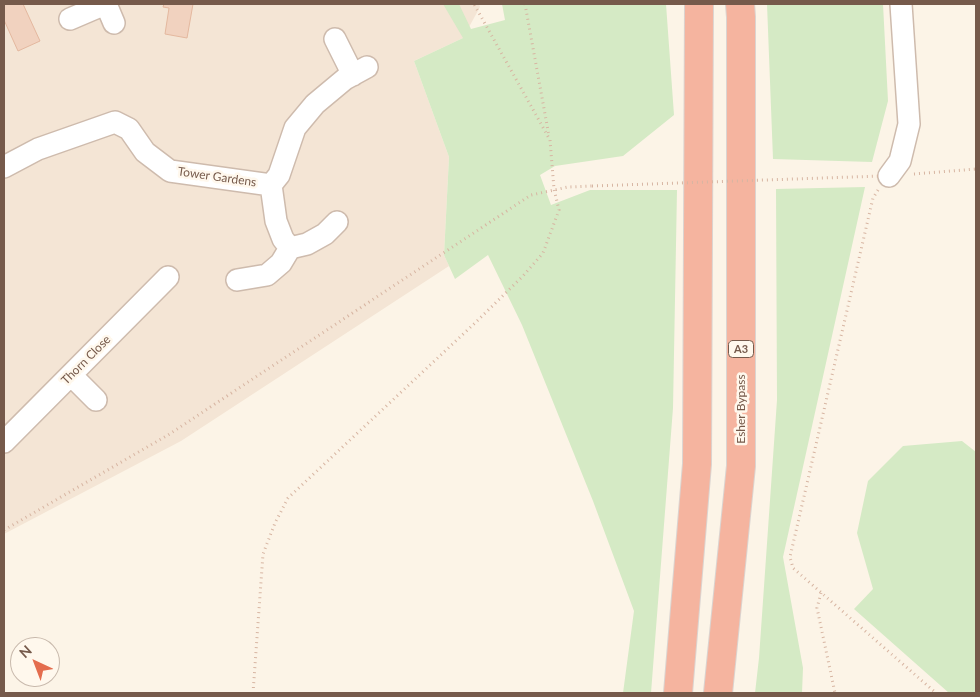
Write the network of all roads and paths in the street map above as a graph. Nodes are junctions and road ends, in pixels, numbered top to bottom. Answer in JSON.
{"nodes":[{"id":1,"x":474,"y":4,"type":"edge"},
{"id":2,"x":526,"y":4,"type":"edge"},
{"id":3,"x":699,"y":4,"type":"edge"},
{"id":4,"x":740,"y":4,"type":"edge"},
{"id":5,"x":901,"y":4,"type":"edge"},
{"id":6,"x":108,"y":10,"type":"edge"},
{"id":7,"x":70,"y":19,"type":"dead end"},
{"id":8,"x":335,"y":39,"type":"dead end"},
{"id":9,"x":550,"y":140,"type":"junction"},
{"id":10,"x":4,"y":167,"type":"edge"},
{"id":11,"x":976,"y":169,"type":"edge"},
{"id":12,"x":885,"y":176,"type":"junction"},
{"id":13,"x":271,"y":185,"type":"junction"},
{"id":14,"x":554,"y":189,"type":"junction"},
{"id":15,"x":337,"y":222,"type":"dead end"},
{"id":16,"x":290,"y":248,"type":"junction"},
{"id":17,"x":168,"y":277,"type":"dead end"},
{"id":18,"x":237,"y":280,"type":"dead end"},
{"id":19,"x":71,"y":375,"type":"junction"},
{"id":20,"x":96,"y":400,"type":"dead end"},
{"id":21,"x":4,"y":442,"type":"edge"},
{"id":22,"x":4,"y":530,"type":"edge"},
{"id":23,"x":821,"y":593,"type":"junction"},
{"id":24,"x":253,"y":693,"type":"edge"},
{"id":25,"x":678,"y":693,"type":"edge"},
{"id":26,"x":718,"y":693,"type":"edge"},
{"id":27,"x":835,"y":693,"type":"edge"},
{"id":28,"x":936,"y":693,"type":"edge"}],
"edges":[{"from":1,"to":9,"type":"path"},
{"from":2,"to":9,"type":"path"},
{"from":3,"to":25,"type":"highway"},
{"from":4,"to":26,"type":"highway","name":"Esher Bypass","number":"A3"},
{"from":5,"to":12,"type":"street"},
{"from":6,"to":7,"type":"street"},
{"from":8,"to":13,"type":"street","name":"Tower Gardens"},
{"from":9,"to":14,"type":"path"},
{"from":10,"to":13,"type":"street","name":"Tower Gardens"},
{"from":11,"to":12,"type":"path"},
{"from":12,"to":14,"type":"path","bridge":true},
{"from":12,"to":23,"type":"path"},
{"from":13,"to":16,"type":"street"},
{"from":14,"to":22,"type":"path"},
{"from":14,"to":24,"type":"path"},
{"from":15,"to":16,"type":"street"},
{"from":16,"to":18,"type":"street"},
{"from":17,"to":19,"type":"street","name":"Thorn Close"},
{"from":19,"to":20,"type":"street"},
{"from":19,"to":21,"type":"street","name":"Thorn Close"},
{"from":23,"to":27,"type":"path"},
{"from":23,"to":28,"type":"path"}]}
